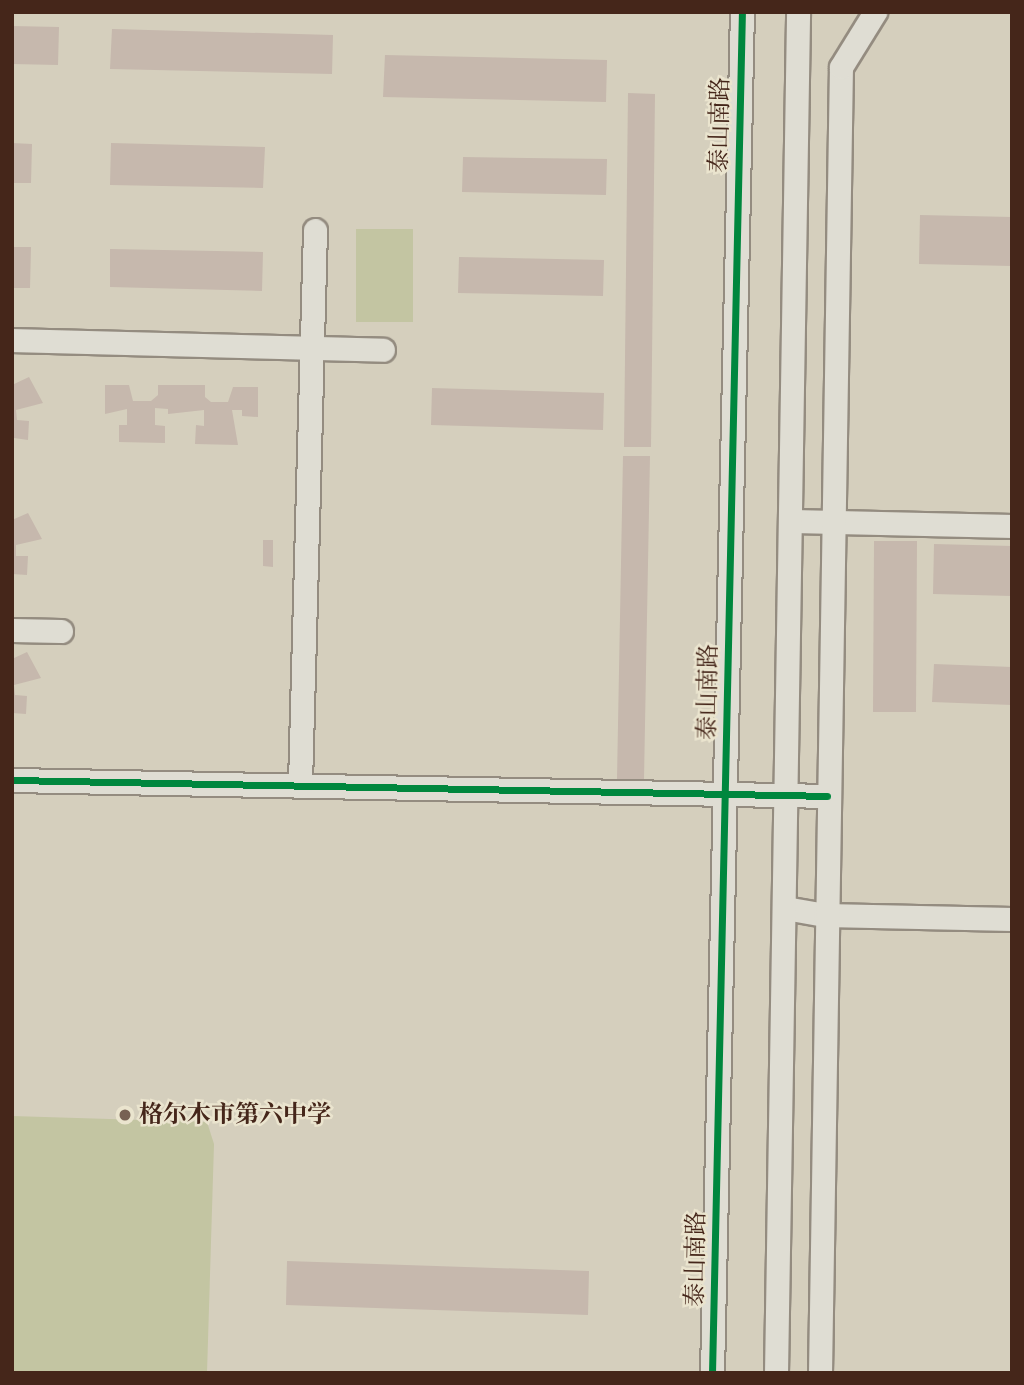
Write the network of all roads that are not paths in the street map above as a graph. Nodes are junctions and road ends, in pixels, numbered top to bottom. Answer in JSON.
{"nodes":[{"id":1,"x":742,"y":12,"type":"edge"},
{"id":2,"x":798,"y":12,"type":"edge"},
{"id":3,"x":875,"y":12,"type":"edge"},
{"id":4,"x":316,"y":230,"type":"dead end"},
{"id":5,"x":12,"y":340,"type":"edge"},
{"id":6,"x":312,"y":348,"type":"junction"},
{"id":7,"x":383,"y":350,"type":"dead end"},
{"id":8,"x":831,"y":521,"type":"junction"},
{"id":9,"x":793,"y":522,"type":"junction"},
{"id":10,"x":1012,"y":526,"type":"edge"},
{"id":11,"x":12,"y":630,"type":"edge"},
{"id":12,"x":61,"y":631,"type":"dead end"},
{"id":13,"x":12,"y":780,"type":"edge"},
{"id":14,"x":300,"y":784,"type":"junction"},
{"id":15,"x":725,"y":794,"type":"junction"},
{"id":16,"x":787,"y":794,"type":"junction"},
{"id":17,"x":827,"y":796,"type":"junction"},
{"id":18,"x":785,"y":908,"type":"junction"},
{"id":19,"x":825,"y":915,"type":"junction"},
{"id":20,"x":1012,"y":919,"type":"edge"},
{"id":21,"x":712,"y":1373,"type":"edge"},
{"id":22,"x":776,"y":1373,"type":"edge"},
{"id":23,"x":820,"y":1373,"type":"edge"}],
"edges":[{"from":1,"to":15,"type":"street","name":"泰山南路"},
{"from":2,"to":9,"type":"street"},
{"from":3,"to":8,"type":"street"},
{"from":4,"to":6,"type":"street"},
{"from":5,"to":6,"type":"street"},
{"from":6,"to":7,"type":"street"},
{"from":6,"to":14,"type":"street"},
{"from":8,"to":9,"type":"street"},
{"from":8,"to":10,"type":"street"},
{"from":8,"to":17,"type":"street"},
{"from":9,"to":16,"type":"street"},
{"from":11,"to":12,"type":"street"},
{"from":13,"to":14,"type":"street"},
{"from":14,"to":15,"type":"street"},
{"from":15,"to":16,"type":"street"},
{"from":15,"to":21,"type":"street","name":"泰山南路"},
{"from":16,"to":17,"type":"street"},
{"from":16,"to":18,"type":"street"},
{"from":17,"to":19,"type":"street"},
{"from":18,"to":19,"type":"street"},
{"from":18,"to":22,"type":"street"},
{"from":19,"to":20,"type":"street"},
{"from":19,"to":23,"type":"street"}]}
